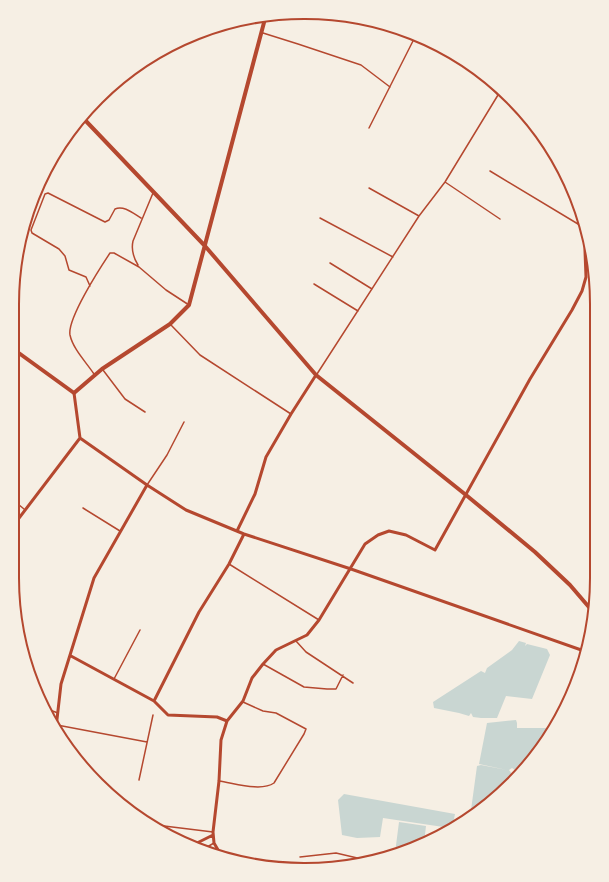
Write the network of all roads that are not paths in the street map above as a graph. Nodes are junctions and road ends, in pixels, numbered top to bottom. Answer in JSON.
{"nodes":[{"id":1,"x":264,"y":21,"type":"edge"},
{"id":2,"x":261,"y":33,"type":"junction"},
{"id":3,"x":414,"y":41,"type":"edge"},
{"id":4,"x":390,"y":87,"type":"junction"},
{"id":5,"x":498,"y":95,"type":"edge"},
{"id":6,"x":86,"y":121,"type":"edge"},
{"id":7,"x":369,"y":128,"type":"dead end"},
{"id":8,"x":490,"y":171,"type":"dead end"},
{"id":9,"x":445,"y":182,"type":"junction"},
{"id":10,"x":369,"y":188,"type":"dead end"},
{"id":11,"x":154,"y":191,"type":"junction"},
{"id":12,"x":420,"y":216,"type":"junction"},
{"id":13,"x":141,"y":218,"type":"junction"},
{"id":14,"x":320,"y":218,"type":"dead end"},
{"id":15,"x":500,"y":219,"type":"dead end"},
{"id":16,"x":578,"y":224,"type":"edge"},
{"id":17,"x":205,"y":246,"type":"junction"},
{"id":18,"x":585,"y":250,"type":"edge"},
{"id":19,"x":393,"y":257,"type":"junction"},
{"id":20,"x":330,"y":263,"type":"dead end"},
{"id":21,"x":139,"y":267,"type":"junction"},
{"id":22,"x":314,"y":284,"type":"dead end"},
{"id":23,"x":90,"y":286,"type":"junction"},
{"id":24,"x":372,"y":289,"type":"junction"},
{"id":25,"x":188,"y":305,"type":"junction"},
{"id":26,"x":358,"y":311,"type":"junction"},
{"id":27,"x":170,"y":324,"type":"junction"},
{"id":28,"x":19,"y":353,"type":"edge"},
{"id":29,"x":102,"y":369,"type":"junction"},
{"id":30,"x":95,"y":375,"type":"junction"},
{"id":31,"x":316,"y":375,"type":"junction"},
{"id":32,"x":74,"y":393,"type":"junction"},
{"id":33,"x":145,"y":412,"type":"dead end"},
{"id":34,"x":291,"y":414,"type":"junction"},
{"id":35,"x":184,"y":422,"type":"dead end"},
{"id":36,"x":80,"y":438,"type":"junction"},
{"id":37,"x":147,"y":485,"type":"junction"},
{"id":38,"x":466,"y":495,"type":"junction"},
{"id":39,"x":19,"y":505,"type":"edge"},
{"id":40,"x":83,"y":508,"type":"dead end"},
{"id":41,"x":24,"y":510,"type":"junction"},
{"id":42,"x":19,"y":517,"type":"edge"},
{"id":43,"x":120,"y":531,"type":"junction"},
{"id":44,"x":236,"y":531,"type":"junction"},
{"id":45,"x":244,"y":534,"type":"junction"},
{"id":46,"x":229,"y":564,"type":"junction"},
{"id":47,"x":351,"y":569,"type":"junction"},
{"id":48,"x":588,"y":607,"type":"edge"},
{"id":49,"x":319,"y":620,"type":"junction"},
{"id":50,"x":140,"y":630,"type":"dead end"},
{"id":51,"x":296,"y":640,"type":"junction"},
{"id":52,"x":580,"y":650,"type":"edge"},
{"id":53,"x":71,"y":656,"type":"junction"},
{"id":54,"x":263,"y":664,"type":"junction"},
{"id":55,"x":343,"y":675,"type":"junction"},
{"id":56,"x":114,"y":679,"type":"junction"},
{"id":57,"x":354,"y":683,"type":"dead end"},
{"id":58,"x":154,"y":701,"type":"junction"},
{"id":59,"x":243,"y":702,"type":"junction"},
{"id":60,"x":52,"y":711,"type":"edge"},
{"id":61,"x":58,"y":713,"type":"junction"},
{"id":62,"x":153,"y":715,"type":"dead end"},
{"id":63,"x":57,"y":720,"type":"edge"},
{"id":64,"x":227,"y":721,"type":"junction"},
{"id":65,"x":62,"y":728,"type":"edge"},
{"id":66,"x":147,"y":742,"type":"junction"},
{"id":67,"x":140,"y":780,"type":"dead end"},
{"id":68,"x":219,"y":781,"type":"junction"},
{"id":69,"x":164,"y":826,"type":"edge"},
{"id":70,"x":213,"y":833,"type":"junction"},
{"id":71,"x":198,"y":842,"type":"edge"},
{"id":72,"x":214,"y":843,"type":"junction"},
{"id":73,"x":208,"y":846,"type":"edge"},
{"id":74,"x":216,"y":849,"type":"edge"}],
"edges":[{"from":1,"to":2,"type":"street"},
{"from":2,"to":4,"type":"lane"},
{"from":2,"to":17,"type":"street"},
{"from":3,"to":4,"type":"lane"},
{"from":4,"to":7,"type":"lane"},
{"from":5,"to":9,"type":"lane"},
{"from":6,"to":11,"type":"street"},
{"from":8,"to":16,"type":"lane"},
{"from":9,"to":12,"type":"lane"},
{"from":9,"to":15,"type":"lane"},
{"from":10,"to":12,"type":"lane"},
{"from":11,"to":13,"type":"lane"},
{"from":11,"to":17,"type":"street"},
{"from":12,"to":19,"type":"lane"},
{"from":13,"to":21,"type":"lane"},
{"from":13,"to":23,"type":"lane"},
{"from":14,"to":19,"type":"lane"},
{"from":17,"to":25,"type":"street"},
{"from":17,"to":31,"type":"street"},
{"from":18,"to":38,"type":"street"},
{"from":19,"to":24,"type":"lane"},
{"from":20,"to":24,"type":"lane"},
{"from":21,"to":23,"type":"lane"},
{"from":21,"to":25,"type":"lane"},
{"from":22,"to":26,"type":"lane"},
{"from":23,"to":30,"type":"lane"},
{"from":24,"to":26,"type":"lane"},
{"from":25,"to":27,"type":"street"},
{"from":26,"to":31,"type":"lane"},
{"from":27,"to":29,"type":"street"},
{"from":27,"to":34,"type":"lane"},
{"from":28,"to":32,"type":"street"},
{"from":29,"to":30,"type":"street"},
{"from":29,"to":33,"type":"lane"},
{"from":30,"to":32,"type":"street"},
{"from":31,"to":34,"type":"street"},
{"from":31,"to":38,"type":"street"},
{"from":32,"to":36,"type":"street"},
{"from":34,"to":44,"type":"street"},
{"from":35,"to":37,"type":"lane"},
{"from":36,"to":37,"type":"street"},
{"from":36,"to":41,"type":"street"},
{"from":37,"to":43,"type":"street"},
{"from":37,"to":44,"type":"street"},
{"from":38,"to":47,"type":"street"},
{"from":38,"to":48,"type":"street"},
{"from":39,"to":41,"type":"lane"},
{"from":40,"to":43,"type":"lane"},
{"from":41,"to":42,"type":"street"},
{"from":43,"to":53,"type":"street"},
{"from":44,"to":45,"type":"street"},
{"from":45,"to":46,"type":"street"},
{"from":45,"to":47,"type":"street"},
{"from":46,"to":49,"type":"lane"},
{"from":46,"to":58,"type":"street"},
{"from":47,"to":49,"type":"street"},
{"from":47,"to":52,"type":"street"},
{"from":49,"to":51,"type":"street"},
{"from":50,"to":56,"type":"lane"},
{"from":51,"to":54,"type":"street"},
{"from":51,"to":55,"type":"lane"},
{"from":53,"to":56,"type":"street"},
{"from":53,"to":61,"type":"street"},
{"from":54,"to":55,"type":"lane"},
{"from":54,"to":59,"type":"street"},
{"from":55,"to":57,"type":"lane"},
{"from":56,"to":58,"type":"street"},
{"from":58,"to":64,"type":"street"},
{"from":59,"to":64,"type":"street"},
{"from":59,"to":68,"type":"lane"},
{"from":60,"to":61,"type":"lane"},
{"from":61,"to":63,"type":"street"},
{"from":62,"to":66,"type":"lane"},
{"from":64,"to":68,"type":"street"},
{"from":65,"to":66,"type":"lane"},
{"from":66,"to":67,"type":"lane"},
{"from":68,"to":70,"type":"street"},
{"from":69,"to":70,"type":"lane"},
{"from":70,"to":71,"type":"street"},
{"from":70,"to":72,"type":"street"},
{"from":72,"to":73,"type":"lane"},
{"from":72,"to":74,"type":"street"}]}
